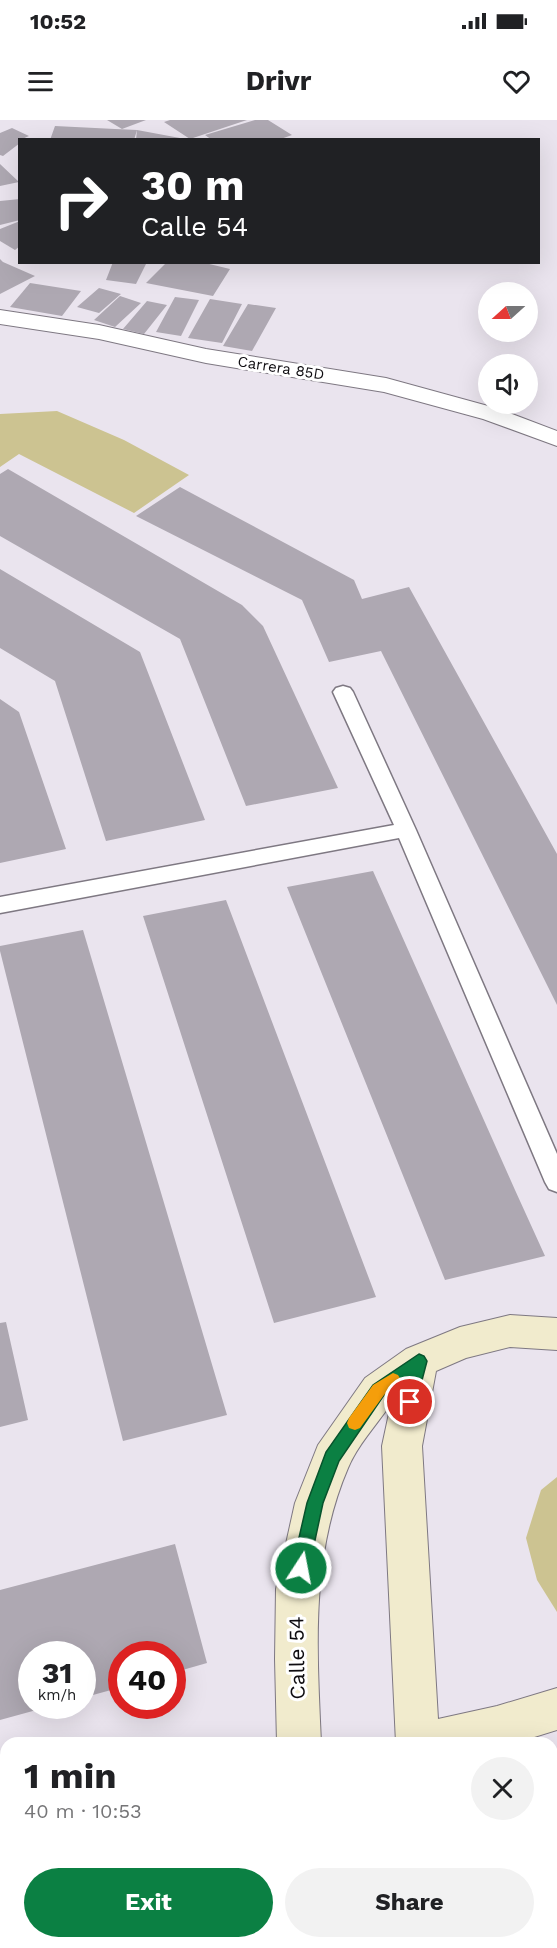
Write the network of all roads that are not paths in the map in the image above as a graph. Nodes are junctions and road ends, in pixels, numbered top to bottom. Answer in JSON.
{"nodes":[{"id":1,"x":0,"y":317,"type":"edge"},
{"id":2,"x":557,"y":439,"type":"edge"},
{"id":3,"x":344,"y":692,"type":"dead end"},
{"id":4,"x":406,"y":830,"type":"junction"},
{"id":5,"x":0,"y":905,"type":"edge"},
{"id":6,"x":557,"y":1182,"type":"edge"},
{"id":7,"x":557,"y":1334,"type":"edge"},
{"id":8,"x":419,"y":1361,"type":"junction"},
{"id":9,"x":557,"y":1709,"type":"edge"},
{"id":10,"x":299,"y":1737,"type":"edge"},
{"id":11,"x":418,"y":1737,"type":"edge"},
{"id":12,"x":451,"y":1737,"type":"edge"}],
"edges":[{"from":1,"to":2,"type":"street","name":"Carrera 85D"},
{"from":3,"to":4,"type":"lane"},
{"from":4,"to":5,"type":"lane"},
{"from":4,"to":6,"type":"lane"},
{"from":7,"to":8,"type":"street","name":"Calle 54"},
{"from":8,"to":10,"type":"street","name":"Calle 54"},
{"from":8,"to":11,"type":"street"},
{"from":9,"to":12,"type":"street"}]}
